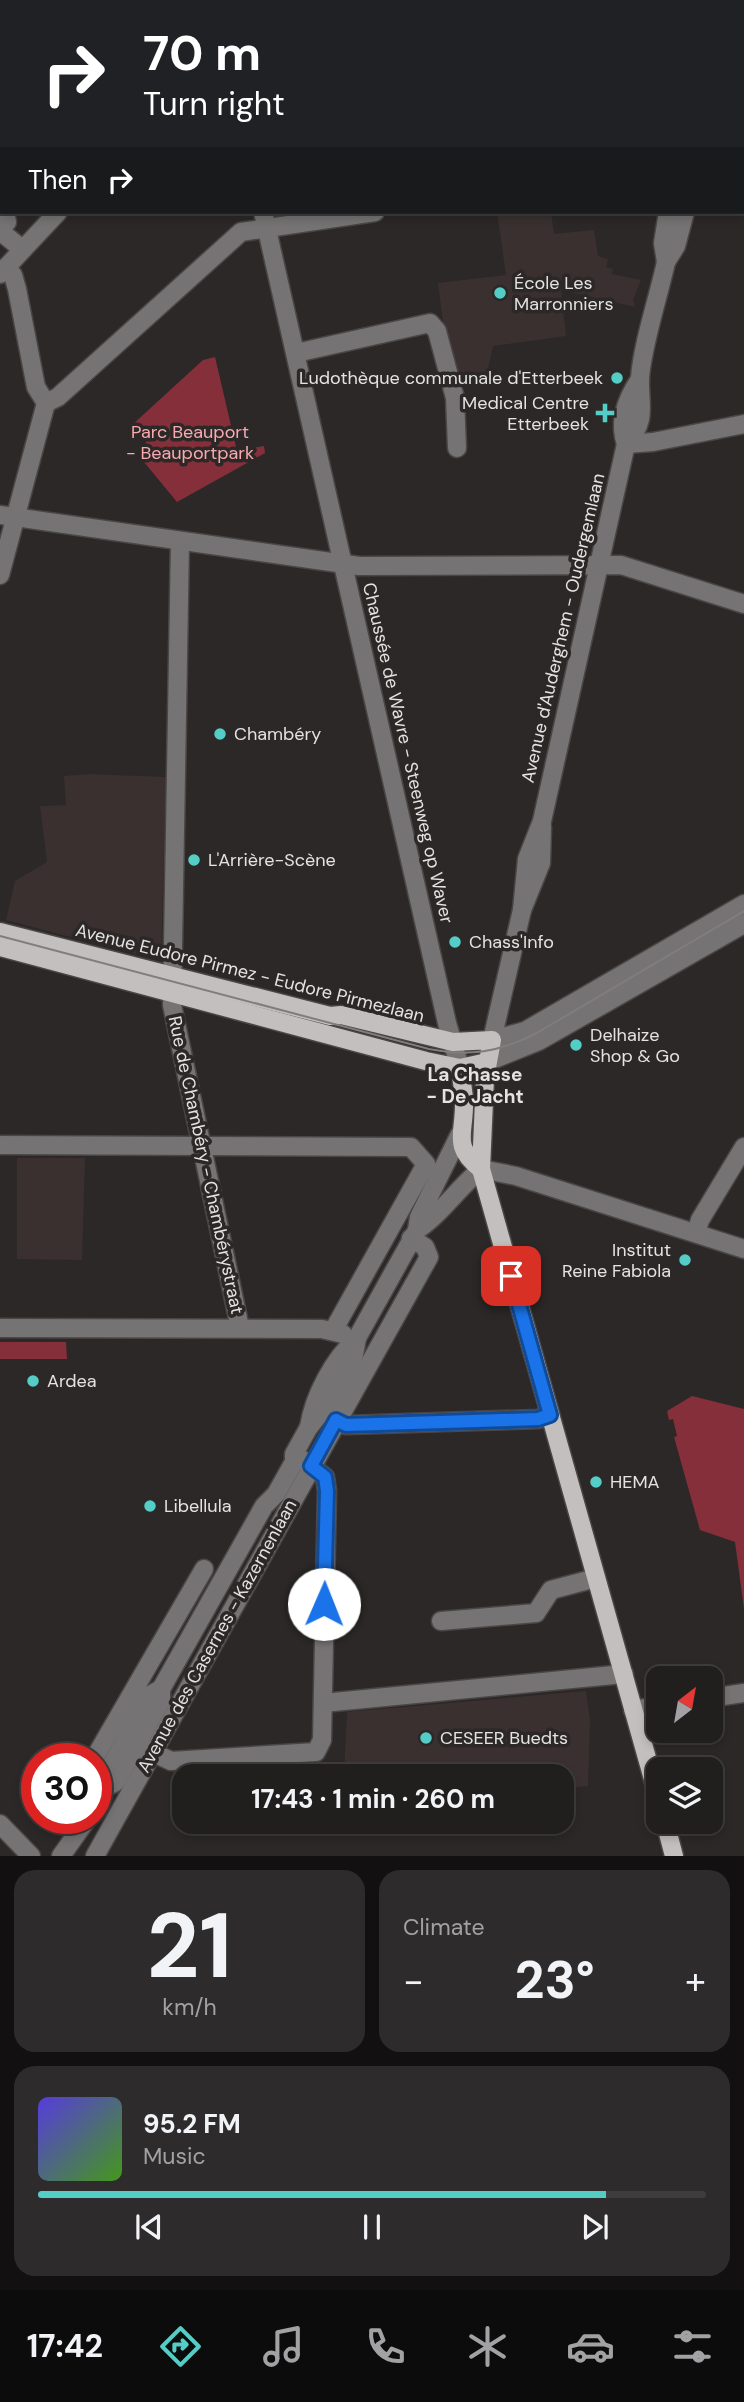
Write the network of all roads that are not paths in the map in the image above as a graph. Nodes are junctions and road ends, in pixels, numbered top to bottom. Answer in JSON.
{"nodes":[{"id":1,"x":5,"y":214,"type":"edge"},
{"id":2,"x":56,"y":214,"type":"edge"},
{"id":3,"x":347,"y":214,"type":"edge"},
{"id":4,"x":668,"y":214,"type":"edge"},
{"id":5,"x":684,"y":214,"type":"edge"},
{"id":6,"x":265,"y":220,"type":"edge"},
{"id":7,"x":0,"y":230,"type":"edge"},
{"id":8,"x":22,"y":250,"type":"junction"},
{"id":9,"x":666,"y":262,"type":"junction"},
{"id":10,"x":3,"y":271,"type":"edge"},
{"id":11,"x":296,"y":353,"type":"junction"},
{"id":12,"x":46,"y":403,"type":"junction"},
{"id":13,"x":744,"y":424,"type":"edge"},
{"id":14,"x":626,"y":444,"type":"junction"},
{"id":15,"x":457,"y":448,"type":"dead end"},
{"id":16,"x":8,"y":516,"type":"edge"},
{"id":17,"x":180,"y":541,"type":"junction"},
{"id":18,"x":343,"y":563,"type":"junction"},
{"id":19,"x":599,"y":564,"type":"junction"},
{"id":20,"x":0,"y":575,"type":"edge"},
{"id":21,"x":744,"y":604,"type":"edge"},
{"id":22,"x":744,"y":904,"type":"edge"},
{"id":23,"x":744,"y":924,"type":"edge"},
{"id":24,"x":0,"y":933,"type":"edge"},
{"id":25,"x":0,"y":947,"type":"edge"},
{"id":26,"x":173,"y":985,"type":"junction"},
{"id":27,"x":492,"y":1040,"type":"junction"},
{"id":28,"x":453,"y":1042,"type":"junction"},
{"id":29,"x":487,"y":1062,"type":"junction"},
{"id":30,"x":460,"y":1068,"type":"junction"},
{"id":31,"x":460,"y":1134,"type":"junction"},
{"id":32,"x":0,"y":1145,"type":"edge"},
{"id":33,"x":203,"y":1146,"type":"junction"},
{"id":34,"x":744,"y":1147,"type":"edge"},
{"id":35,"x":481,"y":1169,"type":"junction"},
{"id":36,"x":696,"y":1233,"type":"junction"},
{"id":37,"x":414,"y":1234,"type":"junction"},
{"id":38,"x":744,"y":1249,"type":"edge"},
{"id":39,"x":0,"y":1328,"type":"edge"},
{"id":40,"x":240,"y":1328,"type":"junction"},
{"id":41,"x":334,"y":1331,"type":"junction"},
{"id":42,"x":356,"y":1338,"type":"junction"},
{"id":43,"x":324,"y":1413,"type":"junction"},
{"id":44,"x":550,"y":1415,"type":"junction"},
{"id":45,"x":294,"y":1454,"type":"junction"},
{"id":46,"x":311,"y":1466,"type":"junction"},
{"id":47,"x":204,"y":1569,"type":"dead end"},
{"id":48,"x":596,"y":1578,"type":"junction"},
{"id":49,"x":441,"y":1621,"type":"dead end"},
{"id":50,"x":624,"y":1674,"type":"junction"},
{"id":51,"x":744,"y":1693,"type":"edge"},
{"id":52,"x":723,"y":1696,"type":"edge"},
{"id":53,"x":323,"y":1703,"type":"junction"},
{"id":54,"x":646,"y":1708,"type":"edge"},
{"id":55,"x":633,"y":1710,"type":"junction"},
{"id":56,"x":103,"y":1743,"type":"edge"},
{"id":57,"x":138,"y":1745,"type":"junction"},
{"id":58,"x":647,"y":1757,"type":"edge"},
{"id":59,"x":112,"y":1784,"type":"edge"},
{"id":60,"x":0,"y":1824,"type":"edge"},
{"id":61,"x":77,"y":1834,"type":"edge"},
{"id":62,"x":83,"y":1834,"type":"edge"},
{"id":63,"x":668,"y":1834,"type":"edge"},
{"id":64,"x":32,"y":1856,"type":"edge"},
{"id":65,"x":61,"y":1856,"type":"edge"},
{"id":66,"x":74,"y":1856,"type":"edge"},
{"id":67,"x":95,"y":1856,"type":"edge"},
{"id":68,"x":674,"y":1856,"type":"edge"}],
"edges":[{"from":1,"to":7,"type":"street"},
{"from":2,"to":8,"type":"street"},
{"from":3,"to":6,"type":"street"},
{"from":4,"to":9,"type":"street","name":"Avenue d'Auderghem - Oudergemlaan"},
{"from":5,"to":9,"type":"street","name":"Avenue d'Auderghem - Oudergemlaan"},
{"from":6,"to":11,"type":"street","name":"Chaussée de Wavre - Steenweg op Waver"},
{"from":6,"to":12,"type":"street"},
{"from":7,"to":8,"type":"street"},
{"from":8,"to":10,"type":"street"},
{"from":9,"to":14,"type":"street","name":"Avenue d'Auderghem - Oudergemlaan"},
{"from":10,"to":12,"type":"street"},
{"from":11,"to":15,"type":"street"},
{"from":11,"to":18,"type":"street","name":"Chaussée de Wavre - Steenweg op Waver"},
{"from":12,"to":16,"type":"street"},
{"from":13,"to":14,"type":"street"},
{"from":14,"to":19,"type":"street","name":"Avenue d'Auderghem - Oudergemlaan"},
{"from":16,"to":17,"type":"street"},
{"from":16,"to":20,"type":"street"},
{"from":17,"to":18,"type":"street"},
{"from":17,"to":26,"type":"street","name":"Rue de Chambéry - Chambérystraat"},
{"from":18,"to":19,"type":"street"},
{"from":18,"to":28,"type":"street","name":"Chaussée de Wavre - Steenweg op Waver"},
{"from":19,"to":21,"type":"street"},
{"from":19,"to":27,"type":"street","name":"Avenue d'Auderghem - Oudergemlaan"},
{"from":22,"to":27,"type":"street"},
{"from":23,"to":29,"type":"street"},
{"from":24,"to":26,"type":"main road","name":"Avenue Eudore Pirmez - Eudore Pirmezlaan"},
{"from":25,"to":26,"type":"main road","name":"Avenue Eudore Pirmez - Eudore Pirmezlaan"},
{"from":26,"to":28,"type":"main road","name":"Avenue Eudore Pirmez - Eudore Pirmezlaan"},
{"from":26,"to":30,"type":"main road","name":"Avenue Eudore Pirmez - Eudore Pirmezlaan"},
{"from":26,"to":33,"type":"street","name":"Rue de Chambéry - Chambérystraat"},
{"from":27,"to":28,"type":"main road","name":"Avenue Eudore Pirmez - Eudore Pirmezlaan"},
{"from":27,"to":29,"type":"main road","name":"Avenue d'Auderghem - Oudergemlaan"},
{"from":28,"to":30,"type":"street","name":"Chaussée de Wavre - Steenweg op Waver"},
{"from":29,"to":30,"type":"main road","name":"Avenue Eudore Pirmez - Eudore Pirmezlaan"},
{"from":29,"to":35,"type":"main road","name":"Avenue d'Auderghem - Oudergemlaan"},
{"from":30,"to":31,"type":"main road","name":"Chaussée de Wavre - Steenweg op Waver"},
{"from":31,"to":35,"type":"main road"},
{"from":31,"to":37,"type":"street","name":"Avenue des Casernes - Kazernenlaan"},
{"from":32,"to":33,"type":"street"},
{"from":33,"to":40,"type":"street","name":"Rue de Chambéry - Chambérystraat"},
{"from":33,"to":41,"type":"street"},
{"from":34,"to":36,"type":"street"},
{"from":35,"to":36,"type":"street"},
{"from":35,"to":37,"type":"street","name":"Avenue des Casernes - Kazernenlaan"},
{"from":35,"to":44,"type":"main road"},
{"from":36,"to":38,"type":"street"},
{"from":37,"to":42,"type":"street","name":"Avenue des Casernes - Kazernenlaan"},
{"from":37,"to":43,"type":"street","name":"Avenue des Casernes - Kazernenlaan"},
{"from":39,"to":40,"type":"street"},
{"from":40,"to":41,"type":"street"},
{"from":41,"to":42,"type":"street"},
{"from":42,"to":43,"type":"street","name":"Avenue des Casernes - Kazernenlaan"},
{"from":43,"to":44,"type":"street"},
{"from":43,"to":45,"type":"street","name":"Avenue des Casernes - Kazernenlaan"},
{"from":43,"to":46,"type":"street","name":"Avenue des Casernes - Kazernenlaan"},
{"from":44,"to":48,"type":"main road"},
{"from":45,"to":46,"type":"street"},
{"from":45,"to":57,"type":"street","name":"Avenue des Casernes - Kazernenlaan"},
{"from":46,"to":53,"type":"street"},
{"from":46,"to":57,"type":"street","name":"Avenue des Casernes - Kazernenlaan"},
{"from":47,"to":56,"type":"street"},
{"from":48,"to":49,"type":"street"},
{"from":48,"to":50,"type":"main road"},
{"from":50,"to":53,"type":"street"},
{"from":50,"to":55,"type":"main road"},
{"from":51,"to":52,"type":"street"},
{"from":53,"to":57,"type":"street"},
{"from":54,"to":55,"type":"street"},
{"from":55,"to":58,"type":"main road"},
{"from":57,"to":59,"type":"street","name":"Avenue des Casernes - Kazernenlaan"},
{"from":57,"to":67,"type":"street","name":"Avenue des Casernes - Kazernenlaan"},
{"from":60,"to":64,"type":"street"},
{"from":61,"to":65,"type":"street"},
{"from":62,"to":66,"type":"street"},
{"from":63,"to":68,"type":"main road"}]}
